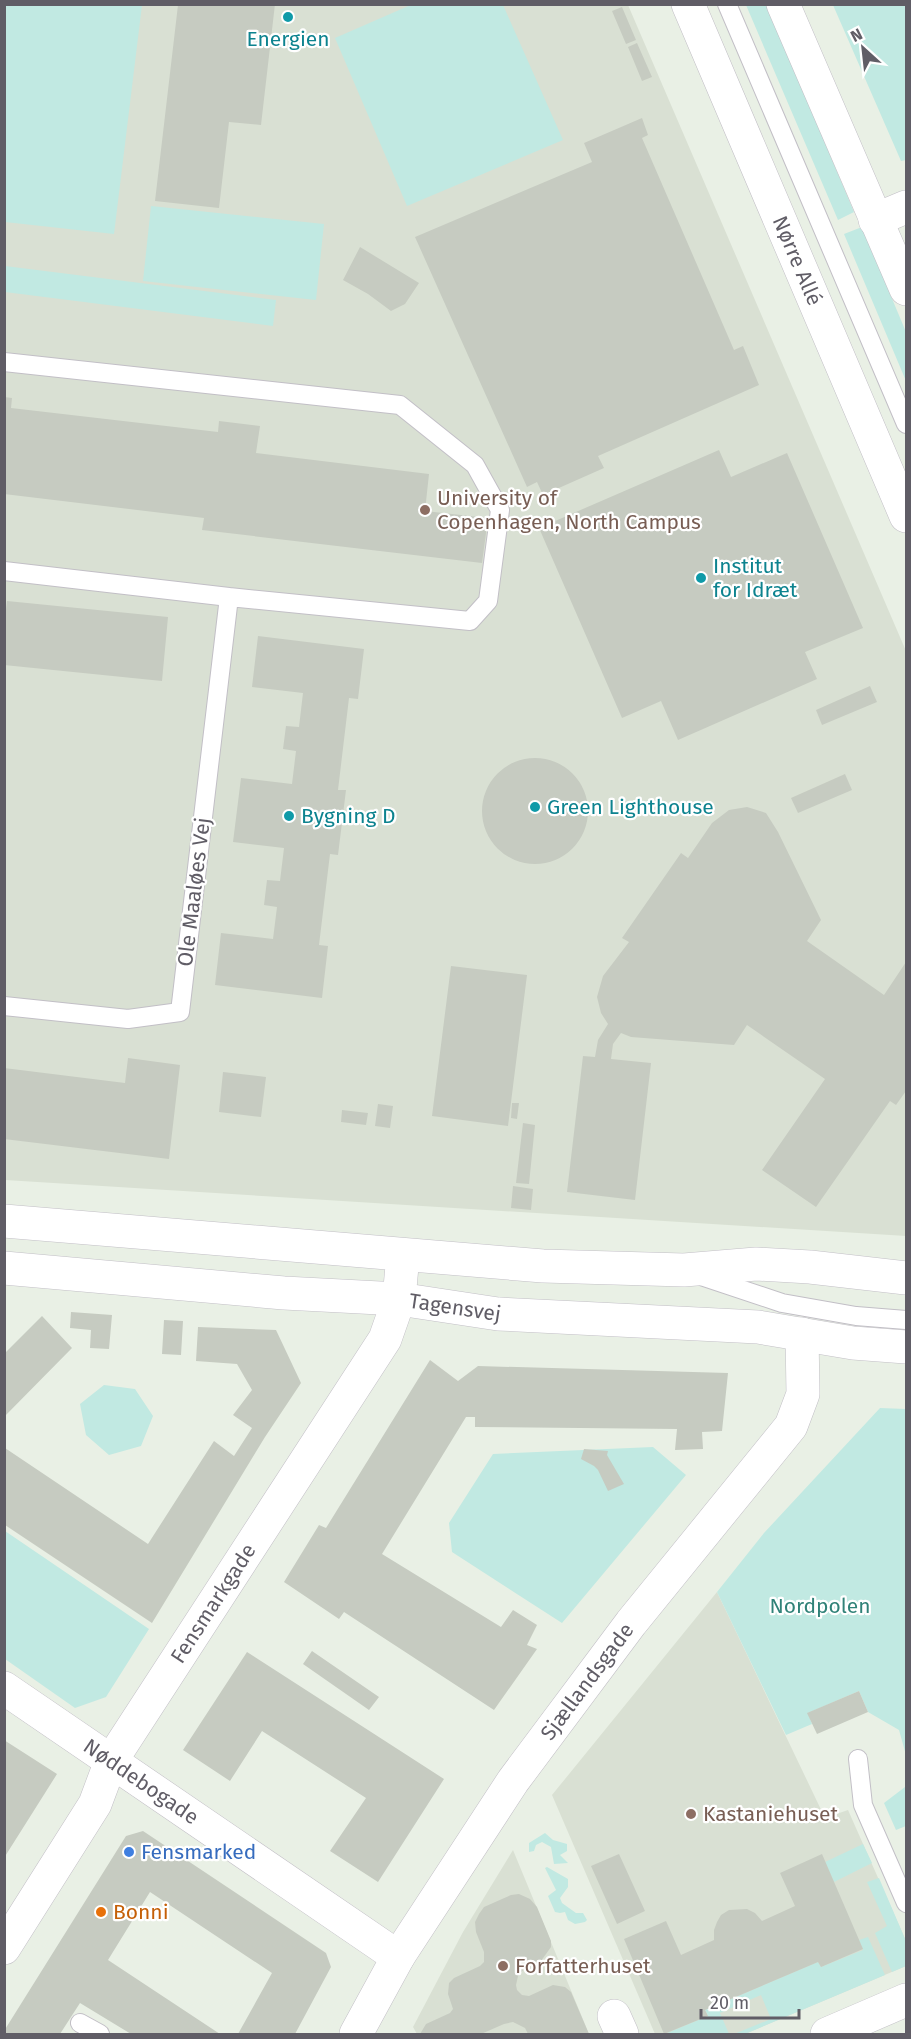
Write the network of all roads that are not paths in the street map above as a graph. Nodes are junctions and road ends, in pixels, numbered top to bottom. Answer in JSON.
{"nodes":[{"id":1,"x":688,"y":4,"type":"edge"},
{"id":2,"x":727,"y":4,"type":"edge"},
{"id":3,"x":783,"y":4,"type":"edge"},
{"id":4,"x":906,"y":207,"type":"edge"},
{"id":5,"x":875,"y":220,"type":"junction"},
{"id":6,"x":906,"y":289,"type":"edge"},
{"id":7,"x":4,"y":362,"type":"edge"},
{"id":8,"x":906,"y":424,"type":"edge"},
{"id":9,"x":906,"y":516,"type":"edge"},
{"id":10,"x":4,"y":572,"type":"edge"},
{"id":11,"x":229,"y":597,"type":"junction"},
{"id":12,"x":4,"y":1006,"type":"edge"},
{"id":13,"x":4,"y":1221,"type":"edge"},
{"id":14,"x":402,"y":1255,"type":"junction"},
{"id":15,"x":4,"y":1268,"type":"edge"},
{"id":16,"x":684,"y":1270,"type":"junction"},
{"id":17,"x":906,"y":1278,"type":"edge"},
{"id":18,"x":399,"y":1299,"type":"junction"},
{"id":19,"x":906,"y":1320,"type":"edge"},
{"id":20,"x":802,"y":1334,"type":"junction"},
{"id":21,"x":906,"y":1347,"type":"edge"},
{"id":22,"x":4,"y":1688,"type":"edge"},
{"id":23,"x":858,"y":1759,"type":"dead end"},
{"id":24,"x":111,"y":1761,"type":"junction"},
{"id":25,"x":906,"y":1903,"type":"edge"},
{"id":26,"x":4,"y":1948,"type":"edge"},
{"id":27,"x":398,"y":1957,"type":"junction"},
{"id":28,"x":906,"y":2000,"type":"edge"},
{"id":29,"x":80,"y":2023,"type":"dead end"},
{"id":30,"x":832,"y":2033,"type":"edge"},
{"id":31,"x":99,"y":2034,"type":"edge"},
{"id":32,"x":356,"y":2034,"type":"edge"}],
"edges":[{"from":1,"to":9,"type":"street","name":"Nørre Allé"},
{"from":2,"to":8,"type":"lane"},
{"from":3,"to":5,"type":"street"},
{"from":4,"to":5,"type":"street"},
{"from":5,"to":6,"type":"street"},
{"from":7,"to":11,"type":"lane"},
{"from":10,"to":11,"type":"lane"},
{"from":11,"to":12,"type":"lane","name":"Ole Maaløes Vej"},
{"from":13,"to":14,"type":"street"},
{"from":14,"to":16,"type":"street"},
{"from":14,"to":18,"type":"street","name":"Fensmarkgade"},
{"from":15,"to":18,"type":"street","name":"Tagensvej"},
{"from":16,"to":17,"type":"street"},
{"from":16,"to":19,"type":"lane"},
{"from":18,"to":20,"type":"street","name":"Tagensvej"},
{"from":18,"to":24,"type":"street","name":"Fensmarkgade"},
{"from":20,"to":21,"type":"street","name":"Tagensvej"},
{"from":20,"to":27,"type":"street","name":"Sjællandsgade"},
{"from":22,"to":24,"type":"street","name":"Nøddebogade"},
{"from":23,"to":25,"type":"lane"},
{"from":24,"to":26,"type":"street","name":"Fensmarkgade"},
{"from":24,"to":27,"type":"street","name":"Nøddebogade"},
{"from":27,"to":32,"type":"street","name":"Sjællandsgade"},
{"from":28,"to":30,"type":"street"},
{"from":29,"to":31,"type":"lane"}]}
